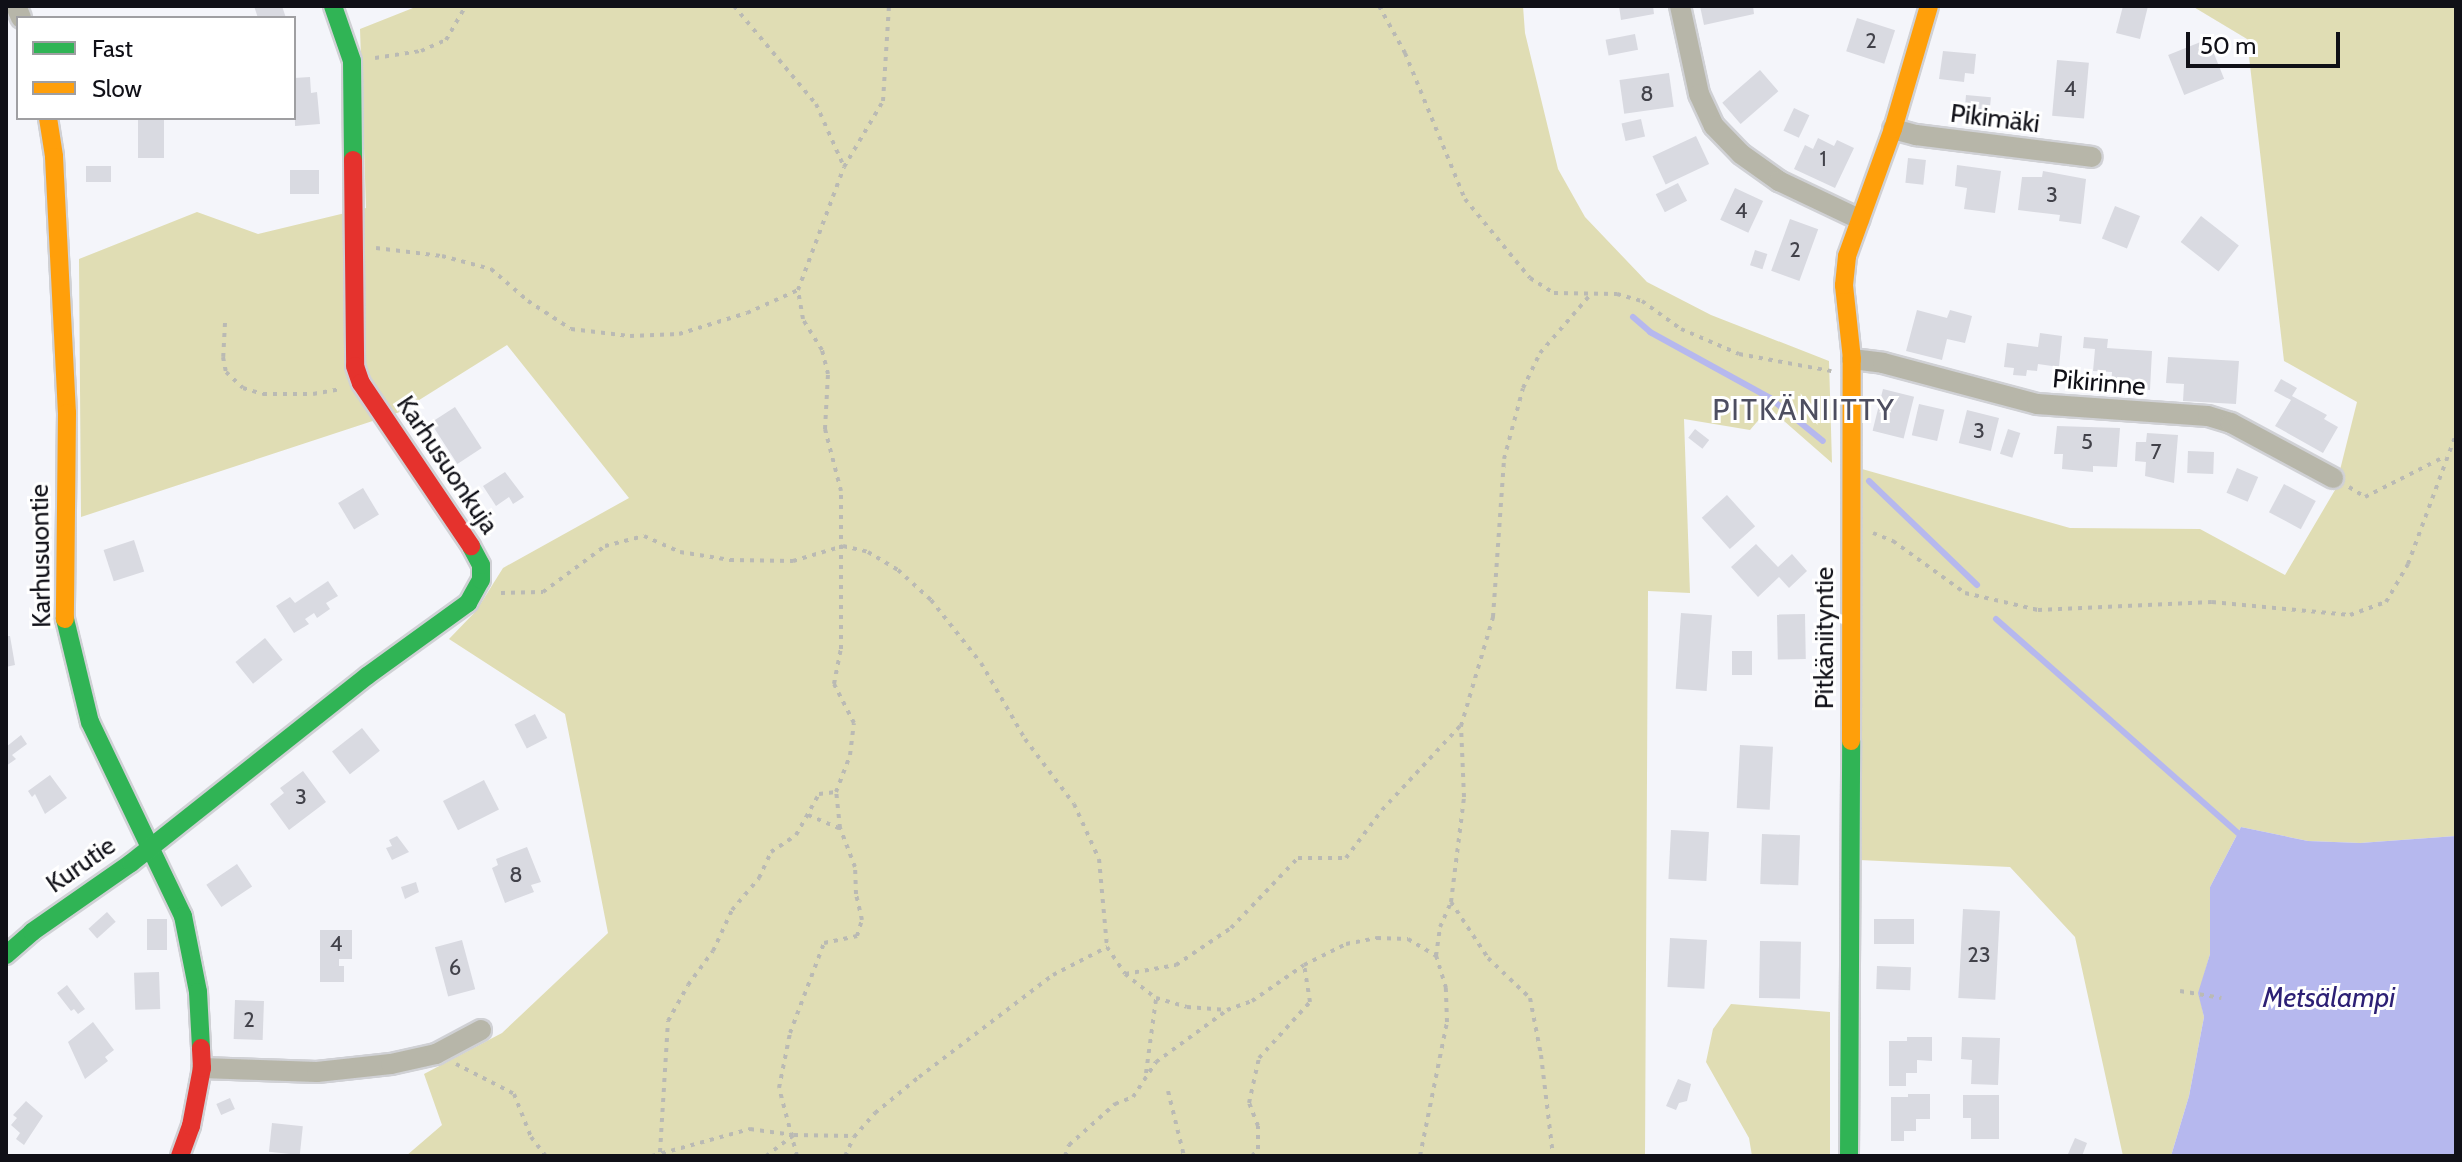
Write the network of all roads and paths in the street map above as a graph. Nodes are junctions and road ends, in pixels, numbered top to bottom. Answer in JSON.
{"nodes":[{"id":1,"x":333,"y":6,"type":"edge"},
{"id":2,"x":466,"y":6,"type":"edge"},
{"id":3,"x":734,"y":6,"type":"edge"},
{"id":4,"x":889,"y":6,"type":"edge"},
{"id":5,"x":1379,"y":6,"type":"edge"},
{"id":6,"x":1680,"y":6,"type":"edge"},
{"id":7,"x":1929,"y":6,"type":"edge"},
{"id":8,"x":352,"y":61,"type":"junction"},
{"id":9,"x":48,"y":120,"type":"edge"},
{"id":10,"x":1893,"y":129,"type":"junction"},
{"id":11,"x":2092,"y":157,"type":"dead end"},
{"id":12,"x":844,"y":167,"type":"junction"},
{"id":13,"x":1859,"y":219,"type":"junction"},
{"id":14,"x":352,"y":248,"type":"junction"},
{"id":15,"x":798,"y":290,"type":"junction"},
{"id":16,"x":1590,"y":295,"type":"junction"},
{"id":17,"x":225,"y":323,"type":"dead end"},
{"id":18,"x":1845,"y":365,"type":"junction"},
{"id":19,"x":361,"y":383,"type":"junction"},
{"id":20,"x":2456,"y":434,"type":"edge"},
{"id":21,"x":2447,"y":456,"type":"junction"},
{"id":22,"x":2333,"y":478,"type":"joint"},
{"id":23,"x":1852,"y":527,"type":"junction"},
{"id":24,"x":843,"y":546,"type":"junction"},
{"id":25,"x":475,"y":591,"type":"junction"},
{"id":26,"x":1461,"y":726,"type":"junction"},
{"id":27,"x":836,"y":792,"type":"junction"},
{"id":28,"x":808,"y":815,"type":"junction"},
{"id":29,"x":840,"y":828,"type":"junction"},
{"id":30,"x":149,"y":848,"type":"junction"},
{"id":31,"x":1451,"y":902,"type":"junction"},
{"id":32,"x":1107,"y":947,"type":"junction"},
{"id":33,"x":6,"y":955,"type":"edge"},
{"id":34,"x":1436,"y":956,"type":"junction"},
{"id":35,"x":1304,"y":965,"type":"junction"},
{"id":36,"x":1125,"y":974,"type":"junction"},
{"id":37,"x":2180,"y":991,"type":"dead end"},
{"id":38,"x":1156,"y":998,"type":"junction"},
{"id":39,"x":2221,"y":998,"type":"dead end"},
{"id":40,"x":1227,"y":1010,"type":"junction"},
{"id":41,"x":481,"y":1030,"type":"dead end"},
{"id":42,"x":436,"y":1054,"type":"junction"},
{"id":43,"x":202,"y":1068,"type":"junction"},
{"id":44,"x":1146,"y":1076,"type":"junction"},
{"id":45,"x":1168,"y":1091,"type":"dead end"},
{"id":46,"x":794,"y":1135,"type":"junction"},
{"id":47,"x":854,"y":1137,"type":"junction"},
{"id":48,"x":660,"y":1152,"type":"junction"},
{"id":49,"x":180,"y":1156,"type":"edge"},
{"id":50,"x":546,"y":1156,"type":"edge"},
{"id":51,"x":652,"y":1156,"type":"edge"},
{"id":52,"x":766,"y":1156,"type":"edge"},
{"id":53,"x":797,"y":1156,"type":"edge"},
{"id":54,"x":845,"y":1156,"type":"edge"},
{"id":55,"x":1065,"y":1156,"type":"edge"},
{"id":56,"x":1184,"y":1156,"type":"edge"},
{"id":57,"x":1252,"y":1156,"type":"edge"},
{"id":58,"x":1420,"y":1156,"type":"edge"},
{"id":59,"x":1553,"y":1156,"type":"edge"},
{"id":60,"x":1849,"y":1156,"type":"edge"}],
"edges":[{"from":1,"to":8,"type":"street","name":"Karhusuonkuja"},
{"from":2,"to":8,"type":"path"},
{"from":3,"to":12,"type":"path"},
{"from":4,"to":12,"type":"path"},
{"from":5,"to":16,"type":"path"},
{"from":6,"to":13,"type":"street"},
{"from":7,"to":10,"type":"street","name":"Pitkäniityntie"},
{"from":8,"to":14,"type":"street","name":"Karhusuonkuja"},
{"from":9,"to":30,"type":"street","name":"Karhusuontie"},
{"from":10,"to":11,"type":"street","name":"Pikimäki"},
{"from":10,"to":13,"type":"street","name":"Pitkäniityntie"},
{"from":12,"to":15,"type":"path"},
{"from":13,"to":18,"type":"street","name":"Pitkäniityntie"},
{"from":14,"to":15,"type":"path"},
{"from":14,"to":19,"type":"street","name":"Karhusuonkuja"},
{"from":15,"to":24,"type":"path"},
{"from":16,"to":18,"type":"path"},
{"from":16,"to":26,"type":"path"},
{"from":17,"to":19,"type":"path"},
{"from":18,"to":22,"type":"street","name":"Pikirinne"},
{"from":18,"to":23,"type":"street","name":"Pitkäniityntie"},
{"from":19,"to":25,"type":"street","name":"Karhusuonkuja"},
{"from":20,"to":21,"type":"path"},
{"from":21,"to":22,"type":"path"},
{"from":21,"to":23,"type":"path"},
{"from":23,"to":60,"type":"street","name":"Pitkäniityntie"},
{"from":24,"to":25,"type":"path"},
{"from":24,"to":27,"type":"path"},
{"from":24,"to":32,"type":"path"},
{"from":25,"to":30,"type":"street"},
{"from":26,"to":31,"type":"path"},
{"from":26,"to":36,"type":"path"},
{"from":27,"to":28,"type":"path"},
{"from":27,"to":29,"type":"path"},
{"from":28,"to":29,"type":"path"},
{"from":28,"to":48,"type":"path"},
{"from":29,"to":46,"type":"path"},
{"from":30,"to":33,"type":"street","name":"Kurutie"},
{"from":30,"to":43,"type":"street","name":"Karhusuontie"},
{"from":31,"to":34,"type":"path"},
{"from":31,"to":59,"type":"path"},
{"from":32,"to":36,"type":"path"},
{"from":32,"to":47,"type":"path"},
{"from":34,"to":35,"type":"path"},
{"from":34,"to":58,"type":"path"},
{"from":35,"to":40,"type":"path"},
{"from":35,"to":57,"type":"path"},
{"from":36,"to":38,"type":"path"},
{"from":37,"to":39,"type":"path"},
{"from":38,"to":40,"type":"path"},
{"from":38,"to":44,"type":"path"},
{"from":40,"to":44,"type":"path"},
{"from":41,"to":42,"type":"street"},
{"from":42,"to":43,"type":"street"},
{"from":42,"to":50,"type":"path"},
{"from":43,"to":49,"type":"street","name":"Karhusuontie"},
{"from":44,"to":55,"type":"path"},
{"from":45,"to":56,"type":"path"},
{"from":46,"to":47,"type":"path"},
{"from":46,"to":48,"type":"path"},
{"from":46,"to":52,"type":"path"},
{"from":46,"to":53,"type":"path"},
{"from":47,"to":54,"type":"path"},
{"from":48,"to":51,"type":"path"}]}
